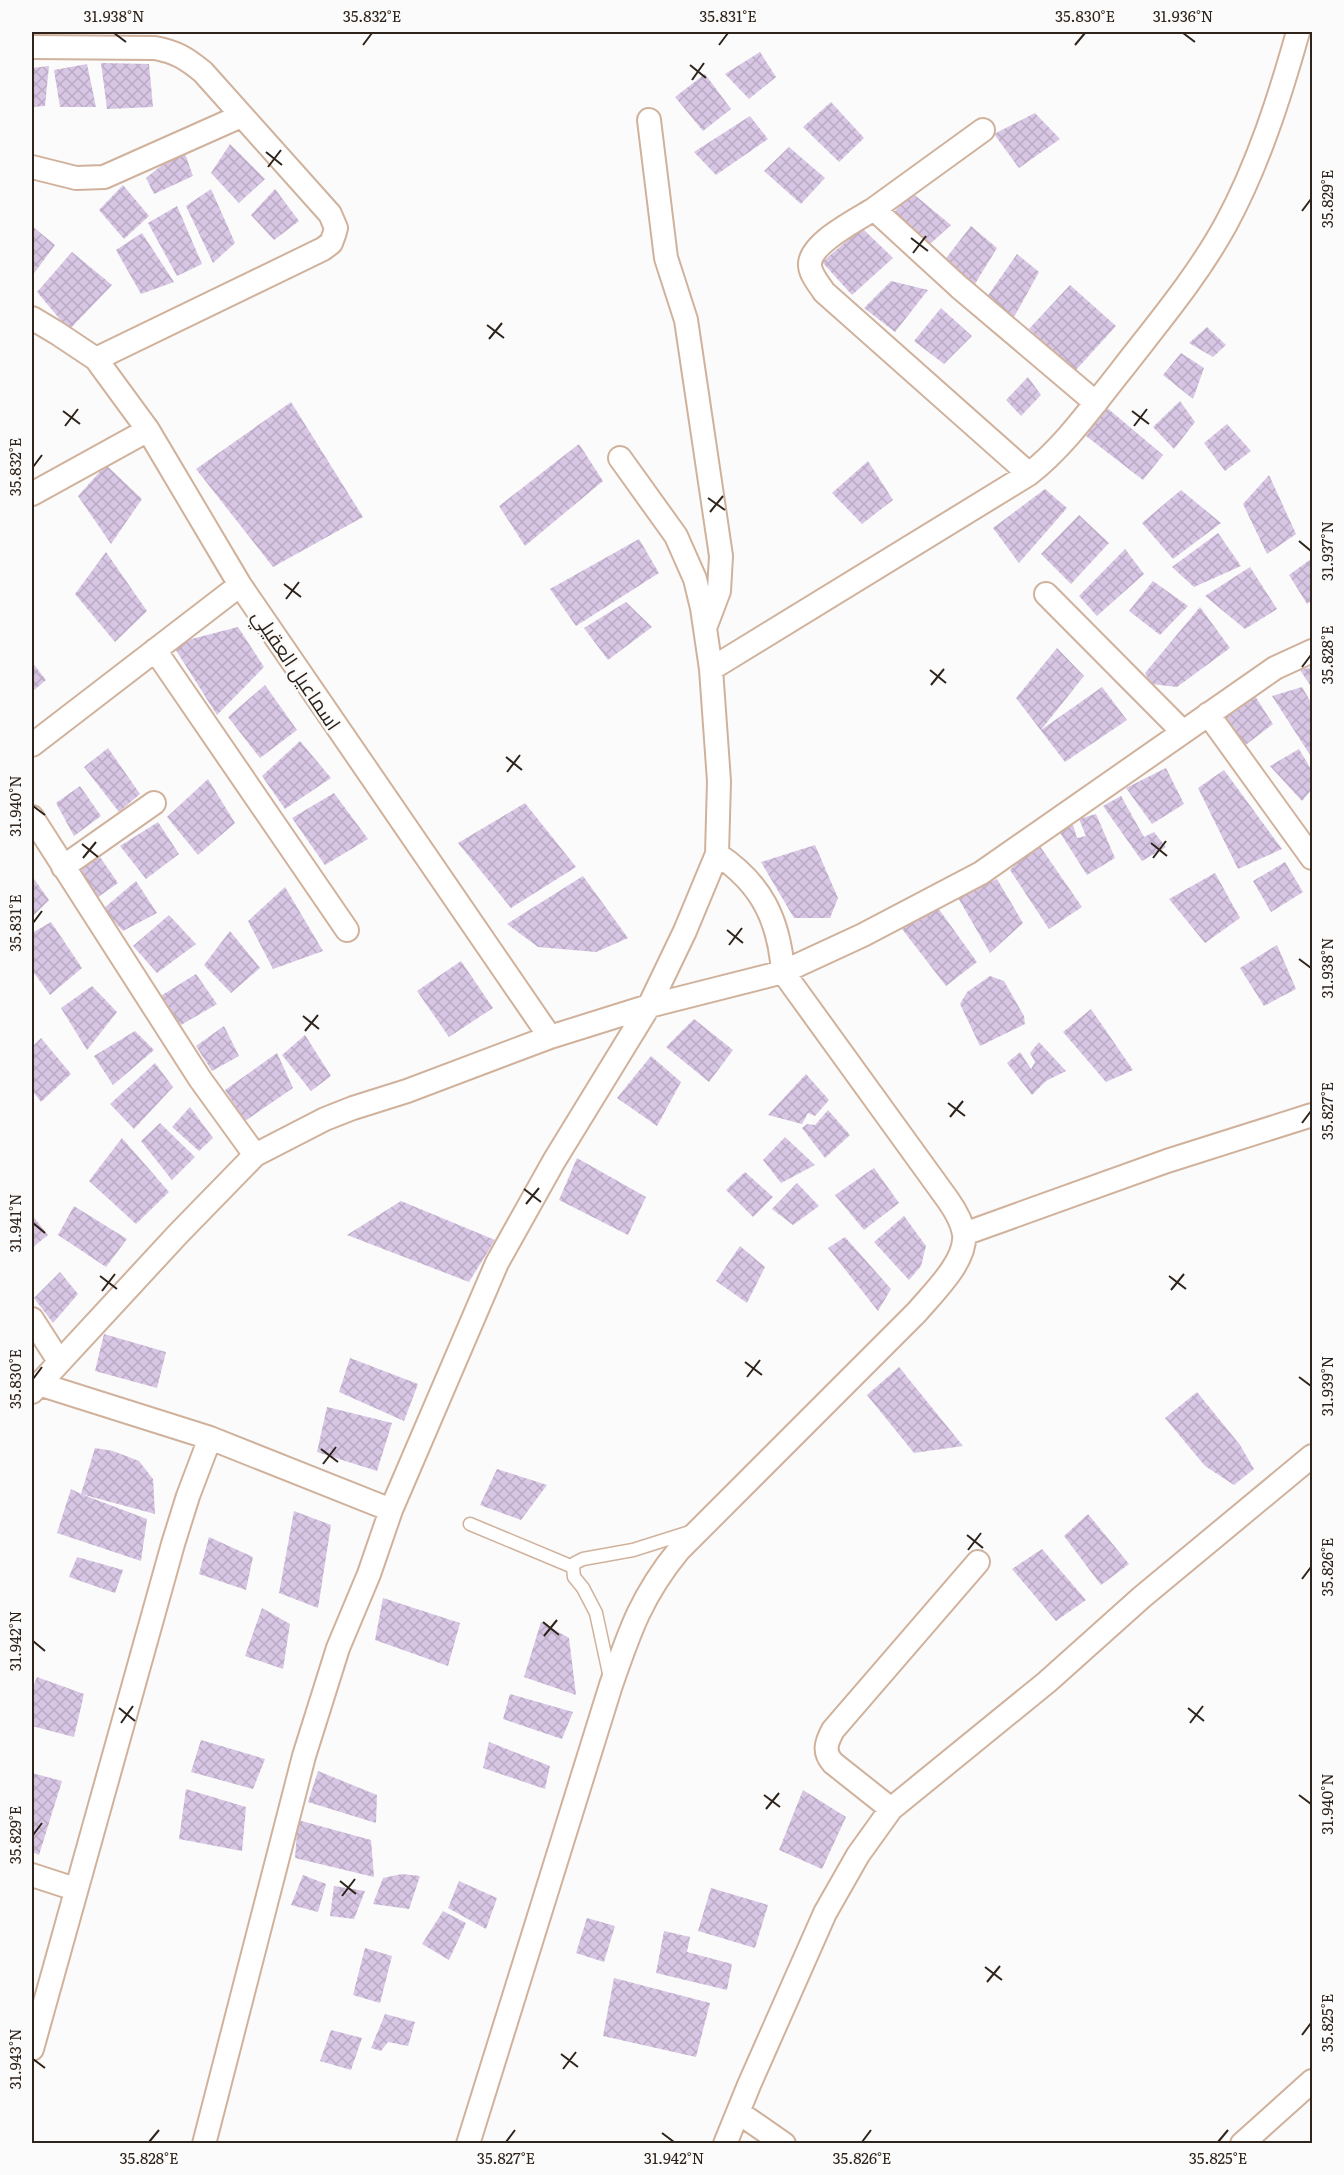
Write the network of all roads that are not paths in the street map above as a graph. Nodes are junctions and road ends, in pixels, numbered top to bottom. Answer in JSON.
{"nodes":[{"id":1,"x":1298,"y":32,"type":"edge"},
{"id":2,"x":32,"y":47,"type":"edge"},
{"id":3,"x":241,"y":116,"type":"junction"},
{"id":4,"x":649,"y":120,"type":"dead end"},
{"id":5,"x":982,"y":130,"type":"dead end"},
{"id":6,"x":32,"y":166,"type":"edge"},
{"id":7,"x":874,"y":209,"type":"junction"},
{"id":8,"x":32,"y":318,"type":"edge"},
{"id":9,"x":96,"y":359,"type":"junction"},
{"id":10,"x":1096,"y":403,"type":"junction"},
{"id":11,"x":148,"y":430,"type":"junction"},
{"id":12,"x":620,"y":458,"type":"dead end"},
{"id":13,"x":1029,"y":474,"type":"junction"},
{"id":14,"x":32,"y":494,"type":"edge"},
{"id":15,"x":240,"y":585,"type":"junction"},
{"id":16,"x":1046,"y":594,"type":"dead end"},
{"id":17,"x":705,"y":628,"type":"junction"},
{"id":18,"x":155,"y":650,"type":"junction"},
{"id":19,"x":1312,"y":651,"type":"edge"},
{"id":20,"x":711,"y":669,"type":"junction"},
{"id":21,"x":1208,"y":714,"type":"junction"},
{"id":22,"x":1183,"y":732,"type":"junction"},
{"id":23,"x":32,"y":745,"type":"edge"},
{"id":24,"x":154,"y":803,"type":"dead end"},
{"id":25,"x":32,"y":817,"type":"edge"},
{"id":26,"x":717,"y":854,"type":"junction"},
{"id":27,"x":1312,"y":858,"type":"edge"},
{"id":28,"x":63,"y":867,"type":"junction"},
{"id":29,"x":346,"y":930,"type":"dead end"},
{"id":30,"x":783,"y":972,"type":"junction"},
{"id":31,"x":649,"y":1006,"type":"junction"},
{"id":32,"x":550,"y":1037,"type":"junction"},
{"id":33,"x":1312,"y":1115,"type":"edge"},
{"id":34,"x":255,"y":1155,"type":"junction"},
{"id":35,"x":964,"y":1234,"type":"junction"},
{"id":36,"x":32,"y":1319,"type":"edge"},
{"id":37,"x":59,"y":1361,"type":"junction"},
{"id":38,"x":35,"y":1388,"type":"edge"},
{"id":39,"x":210,"y":1438,"type":"junction"},
{"id":40,"x":1312,"y":1456,"type":"edge"},
{"id":41,"x":392,"y":1510,"type":"junction"},
{"id":42,"x":470,"y":1524,"type":"dead end"},
{"id":43,"x":702,"y":1527,"type":"junction"},
{"id":44,"x":978,"y":1562,"type":"dead end"},
{"id":45,"x":573,"y":1567,"type":"junction"},
{"id":46,"x":611,"y":1685,"type":"junction"},
{"id":47,"x":891,"y":1809,"type":"junction"},
{"id":48,"x":32,"y":1875,"type":"edge"},
{"id":49,"x":75,"y":1889,"type":"junction"},
{"id":50,"x":32,"y":2049,"type":"edge"},
{"id":51,"x":1312,"y":2082,"type":"edge"},
{"id":52,"x":738,"y":2112,"type":"junction"},
{"id":53,"x":204,"y":2144,"type":"edge"},
{"id":54,"x":468,"y":2144,"type":"edge"},
{"id":55,"x":725,"y":2144,"type":"edge"},
{"id":56,"x":784,"y":2144,"type":"edge"},
{"id":57,"x":1242,"y":2144,"type":"edge"}],
"edges":[{"from":1,"to":10,"type":"street"},
{"from":2,"to":3,"type":"street"},
{"from":3,"to":6,"type":"street"},
{"from":3,"to":9,"type":"street"},
{"from":4,"to":17,"type":"street"},
{"from":5,"to":7,"type":"street"},
{"from":7,"to":10,"type":"street"},
{"from":7,"to":13,"type":"street"},
{"from":8,"to":9,"type":"street","name":"اسماعيل العقيلي"},
{"from":9,"to":11,"type":"street","name":"اسماعيل العقيلي"},
{"from":10,"to":13,"type":"street"},
{"from":11,"to":14,"type":"street"},
{"from":11,"to":15,"type":"street","name":"اسماعيل العقيلي"},
{"from":12,"to":17,"type":"street"},
{"from":13,"to":20,"type":"street"},
{"from":15,"to":18,"type":"street"},
{"from":15,"to":32,"type":"street","name":"اسماعيل العقيلي"},
{"from":16,"to":22,"type":"street"},
{"from":17,"to":20,"type":"street"},
{"from":18,"to":23,"type":"street"},
{"from":18,"to":29,"type":"street"},
{"from":19,"to":21,"type":"street"},
{"from":20,"to":26,"type":"street"},
{"from":21,"to":22,"type":"street"},
{"from":21,"to":27,"type":"street"},
{"from":22,"to":30,"type":"street"},
{"from":24,"to":28,"type":"street"},
{"from":25,"to":28,"type":"street"},
{"from":26,"to":30,"type":"street"},
{"from":26,"to":31,"type":"street"},
{"from":28,"to":34,"type":"street"},
{"from":30,"to":31,"type":"street"},
{"from":30,"to":35,"type":"street"},
{"from":31,"to":32,"type":"street"},
{"from":31,"to":41,"type":"street"},
{"from":32,"to":34,"type":"street"},
{"from":33,"to":35,"type":"street"},
{"from":34,"to":37,"type":"street"},
{"from":35,"to":43,"type":"street"},
{"from":36,"to":37,"type":"street"},
{"from":37,"to":38,"type":"street"},
{"from":38,"to":39,"type":"street"},
{"from":39,"to":41,"type":"street"},
{"from":39,"to":49,"type":"street"},
{"from":40,"to":47,"type":"street"},
{"from":41,"to":53,"type":"street"},
{"from":42,"to":45,"type":"lane"},
{"from":43,"to":45,"type":"lane"},
{"from":43,"to":46,"type":"street"},
{"from":44,"to":47,"type":"street"},
{"from":45,"to":46,"type":"lane"},
{"from":46,"to":54,"type":"street"},
{"from":47,"to":52,"type":"street"},
{"from":48,"to":49,"type":"street"},
{"from":49,"to":50,"type":"street"},
{"from":51,"to":57,"type":"street"},
{"from":52,"to":55,"type":"street"},
{"from":52,"to":56,"type":"street"}]}
